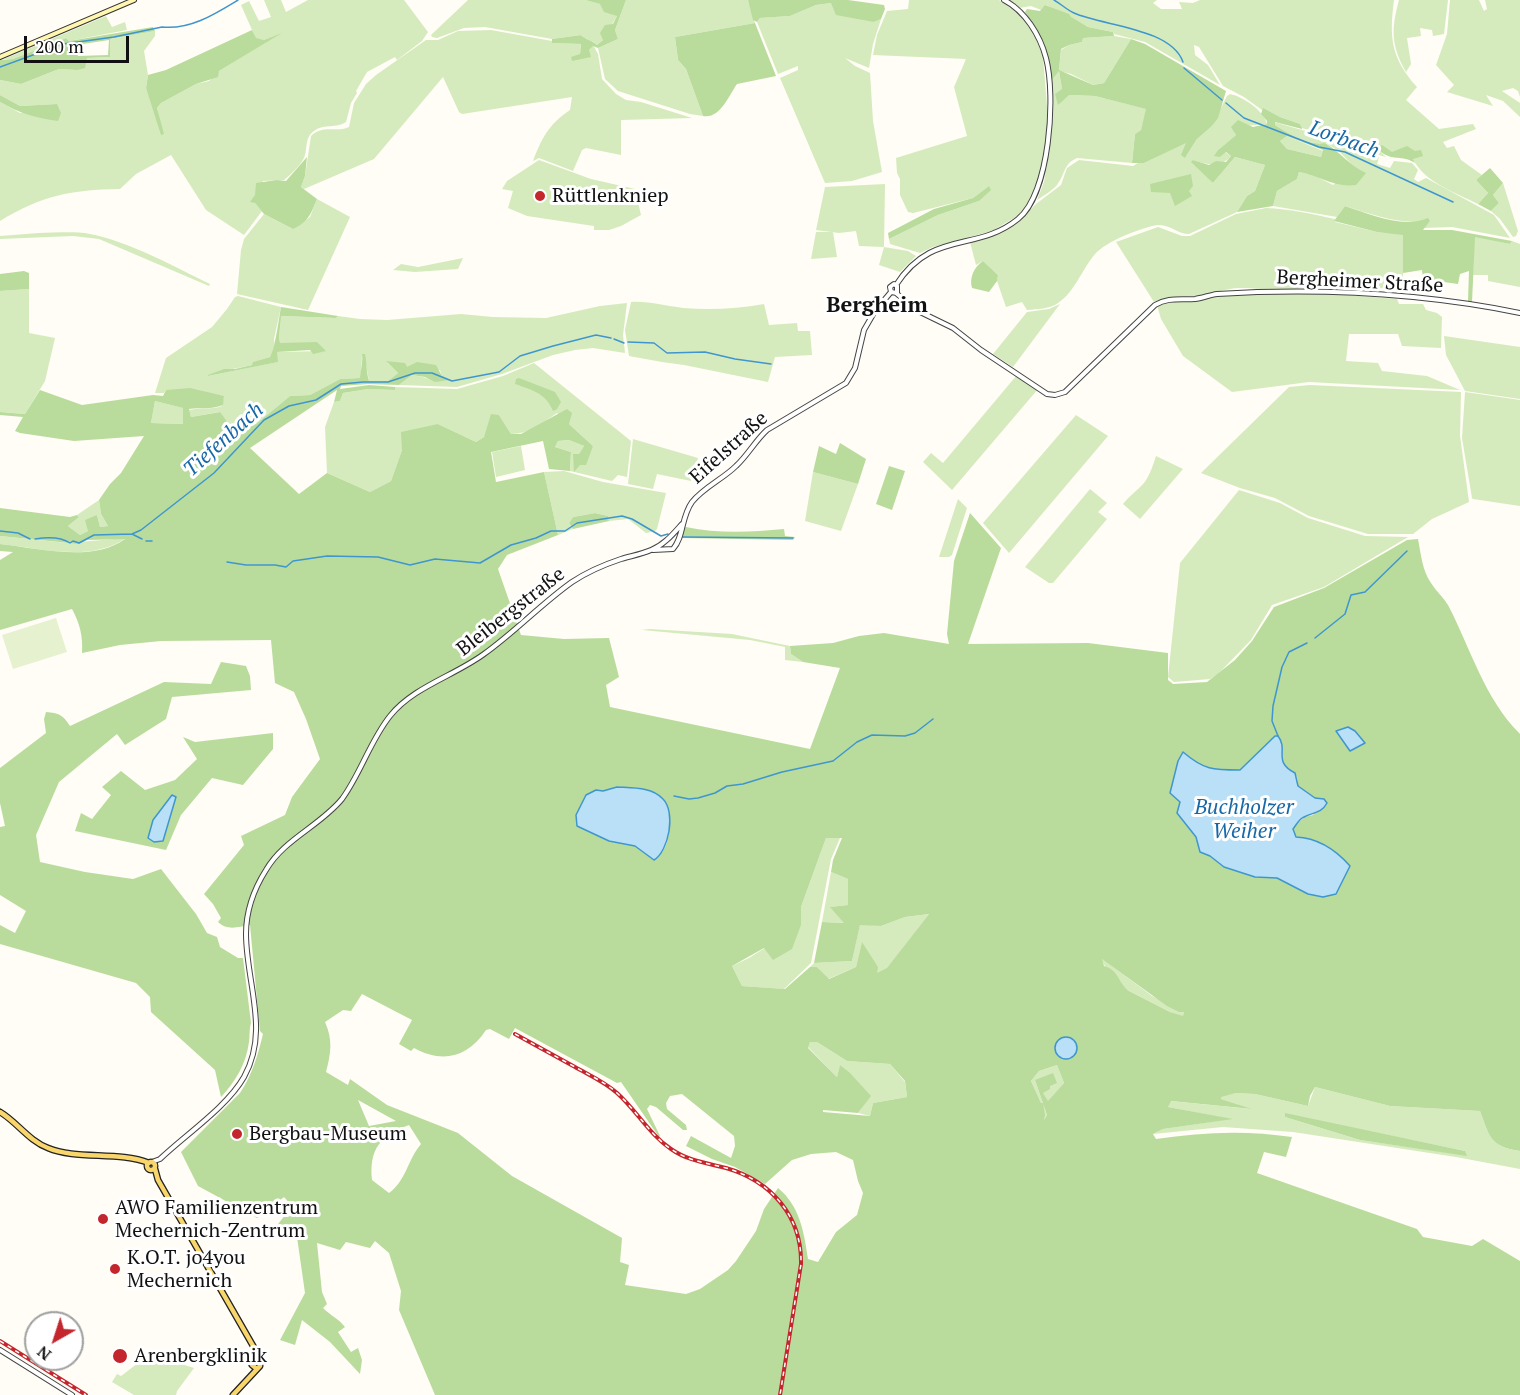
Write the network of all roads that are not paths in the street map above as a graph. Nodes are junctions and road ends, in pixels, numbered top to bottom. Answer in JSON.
{"nodes":[{"id":1,"x":134,"y":0,"type":"edge"},
{"id":2,"x":1004,"y":0,"type":"edge"},
{"id":3,"x":0,"y":57,"type":"edge"},
{"id":4,"x":896,"y":285,"type":"junction"},
{"id":5,"x":891,"y":294,"type":"junction"},
{"id":6,"x":1520,"y":313,"type":"edge"},
{"id":7,"x":682,"y":524,"type":"junction"},
{"id":8,"x":672,"y":536,"type":"junction"},
{"id":9,"x":679,"y":540,"type":"junction"},
{"id":10,"x":663,"y":544,"type":"junction"},
{"id":11,"x":652,"y":550,"type":"junction"},
{"id":12,"x":661,"y":551,"type":"junction"},
{"id":13,"x":0,"y":1112,"type":"edge"},
{"id":14,"x":152,"y":1166,"type":"junction"},
{"id":15,"x":0,"y":1350,"type":"edge"},
{"id":16,"x":72,"y":1395,"type":"edge"},
{"id":17,"x":234,"y":1395,"type":"edge"}],
"edges":[{"from":1,"to":3,"type":"main road"},
{"from":2,"to":4,"type":"street"},
{"from":4,"to":5,"type":"street","name":"Eifelstraße"},
{"from":4,"to":5,"type":"street"},
{"from":5,"to":6,"type":"street","name":"Bergheimer Straße"},
{"from":5,"to":7,"type":"street","name":"Eifelstraße"},
{"from":7,"to":8,"type":"street","name":"Bleibergstraße"},
{"from":7,"to":9,"type":"street"},
{"from":8,"to":9,"type":"street"},
{"from":8,"to":10,"type":"street","name":"Bleibergstraße"},
{"from":9,"to":12,"type":"street"},
{"from":10,"to":11,"type":"street","name":"Bleibergstraße"},
{"from":10,"to":12,"type":"street"},
{"from":11,"to":12,"type":"street","name":"Bleibergstraße"},
{"from":11,"to":14,"type":"street","name":"Bleibergstraße"},
{"from":13,"to":14,"type":"main road"},
{"from":14,"to":17,"type":"main road"},
{"from":15,"to":16,"type":"street"}]}
